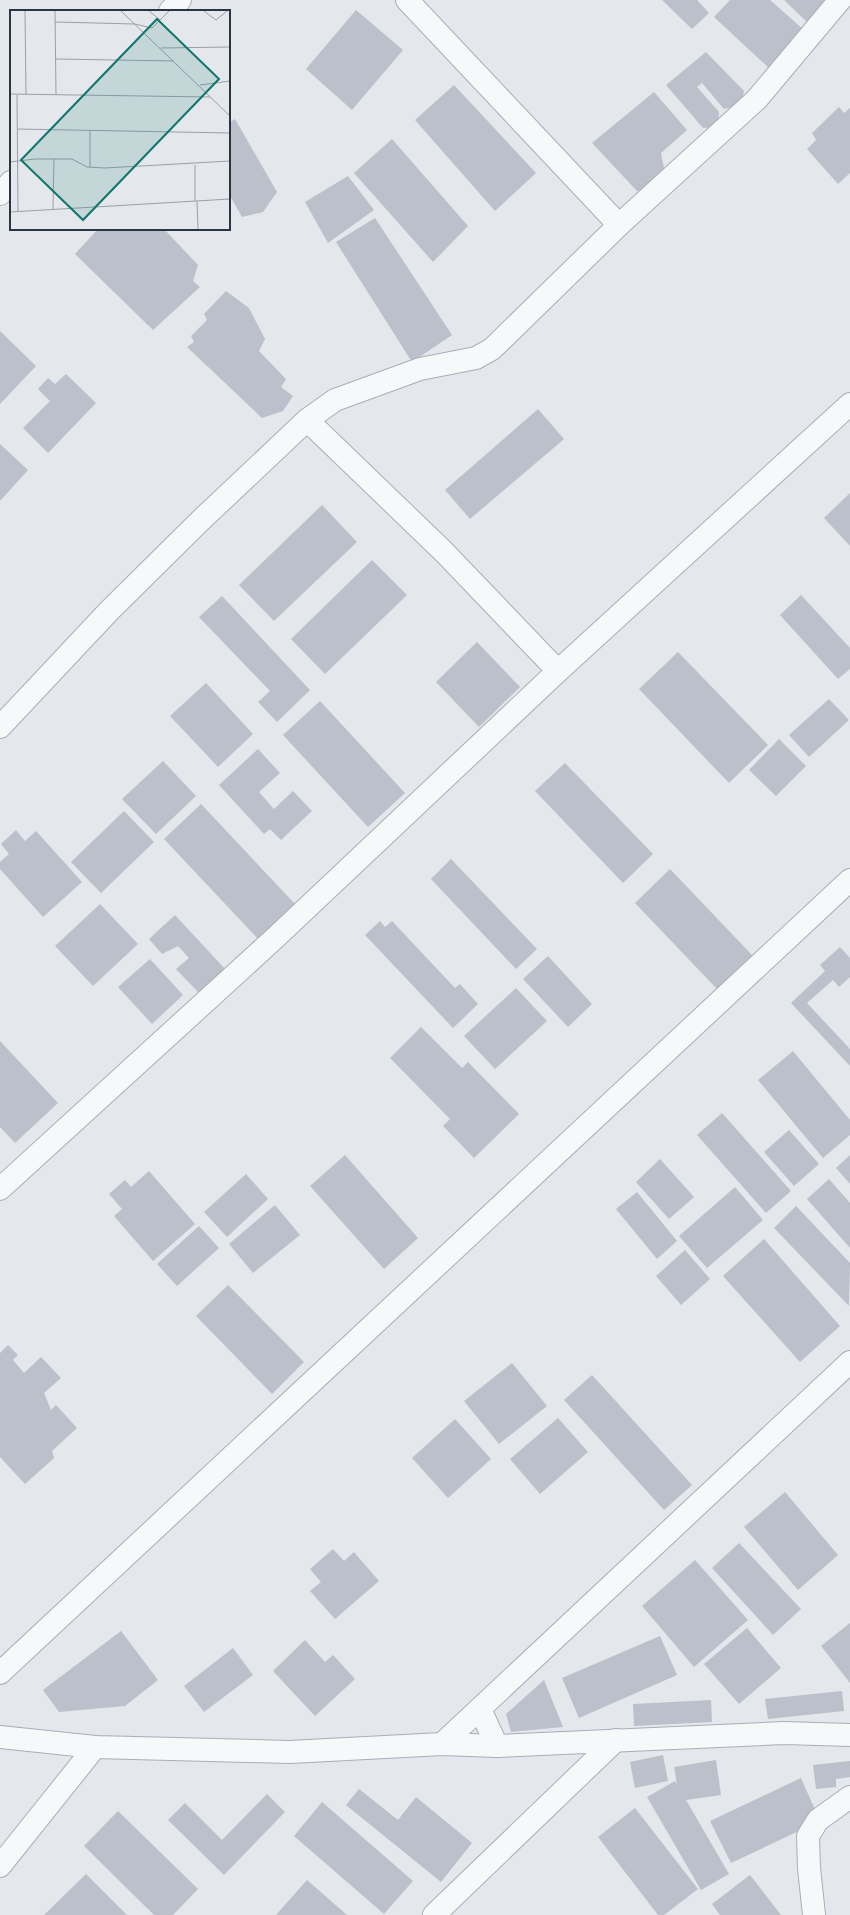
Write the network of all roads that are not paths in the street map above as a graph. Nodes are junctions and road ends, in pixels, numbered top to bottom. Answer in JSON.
{"nodes":[{"id":1,"x":180,"y":0,"type":"edge"},
{"id":2,"x":407,"y":0,"type":"edge"},
{"id":3,"x":840,"y":0,"type":"edge"},
{"id":4,"x":171,"y":10,"type":"edge"},
{"id":5,"x":10,"y":183,"type":"edge"},
{"id":6,"x":0,"y":194,"type":"edge"},
{"id":7,"x":619,"y":225,"type":"junction"},
{"id":8,"x":850,"y":404,"type":"edge"},
{"id":9,"x":307,"y":420,"type":"junction"},
{"id":10,"x":558,"y":671,"type":"junction"},
{"id":11,"x":0,"y":727,"type":"edge"},
{"id":12,"x":850,"y":880,"type":"edge"},
{"id":13,"x":0,"y":1189,"type":"edge"},
{"id":14,"x":850,"y":1362,"type":"edge"},
{"id":15,"x":0,"y":1673,"type":"edge"},
{"id":16,"x":480,"y":1708,"type":"junction"},
{"id":17,"x":850,"y":1735,"type":"edge"},
{"id":18,"x":0,"y":1737,"type":"edge"},
{"id":19,"x":616,"y":1740,"type":"junction"},
{"id":20,"x":442,"y":1744,"type":"junction"},
{"id":21,"x":497,"y":1746,"type":"junction"},
{"id":22,"x":95,"y":1747,"type":"junction"},
{"id":23,"x":850,"y":1798,"type":"edge"},
{"id":24,"x":0,"y":1866,"type":"edge"},
{"id":25,"x":434,"y":1915,"type":"edge"},
{"id":26,"x":814,"y":1915,"type":"edge"}],
"edges":[{"from":1,"to":4,"type":"street"},
{"from":2,"to":7,"type":"street"},
{"from":3,"to":7,"type":"street"},
{"from":5,"to":6,"type":"street"},
{"from":7,"to":9,"type":"street"},
{"from":8,"to":10,"type":"street"},
{"from":9,"to":10,"type":"street"},
{"from":9,"to":11,"type":"street"},
{"from":10,"to":13,"type":"street"},
{"from":12,"to":15,"type":"street"},
{"from":14,"to":16,"type":"street"},
{"from":16,"to":20,"type":"street"},
{"from":16,"to":21,"type":"street"},
{"from":17,"to":19,"type":"street"},
{"from":18,"to":22,"type":"street"},
{"from":19,"to":21,"type":"street"},
{"from":19,"to":25,"type":"street"},
{"from":20,"to":21,"type":"street"},
{"from":20,"to":22,"type":"street"},
{"from":22,"to":24,"type":"street"},
{"from":23,"to":26,"type":"street"}]}
